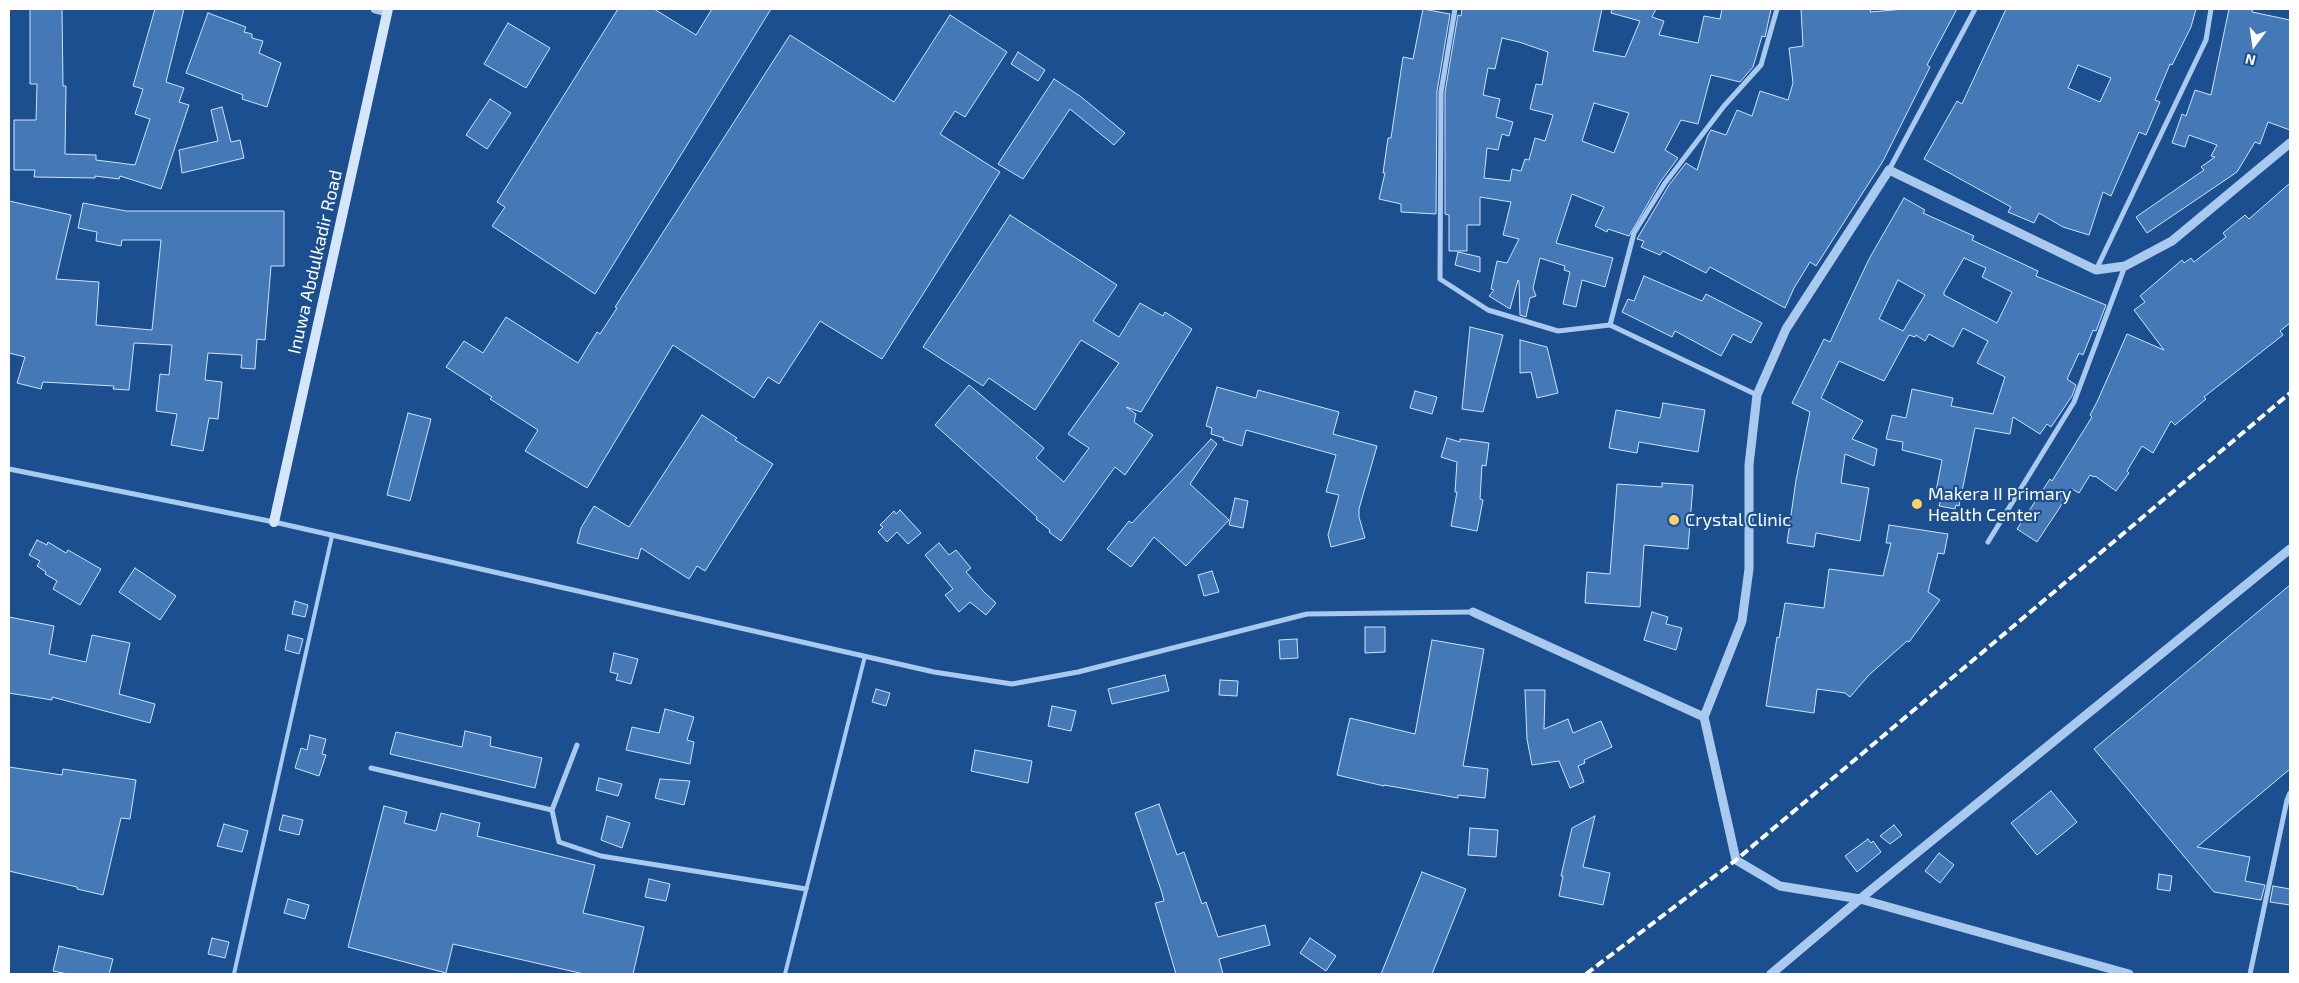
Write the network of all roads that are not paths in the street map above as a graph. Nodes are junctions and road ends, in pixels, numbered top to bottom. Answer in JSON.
{"nodes":[{"id":1,"x":375,"y":9,"type":"edge"},
{"id":2,"x":1455,"y":9,"type":"edge"},
{"id":3,"x":1777,"y":9,"type":"edge"},
{"id":4,"x":1975,"y":9,"type":"edge"},
{"id":5,"x":2211,"y":9,"type":"edge"},
{"id":6,"x":388,"y":10,"type":"edge"},
{"id":7,"x":2290,"y":143,"type":"edge"},
{"id":8,"x":1889,"y":170,"type":"junction"},
{"id":9,"x":2125,"y":266,"type":"junction"},
{"id":10,"x":2096,"y":270,"type":"junction"},
{"id":11,"x":1610,"y":325,"type":"junction"},
{"id":12,"x":1757,"y":395,"type":"junction"},
{"id":13,"x":9,"y":470,"type":"edge"},
{"id":14,"x":274,"y":522,"type":"junction"},
{"id":15,"x":332,"y":536,"type":"junction"},
{"id":16,"x":1988,"y":542,"type":"dead end"},
{"id":17,"x":2290,"y":549,"type":"edge"},
{"id":18,"x":1473,"y":612,"type":"joint"},
{"id":19,"x":865,"y":656,"type":"junction"},
{"id":20,"x":1704,"y":717,"type":"junction"},
{"id":21,"x":577,"y":745,"type":"dead end"},
{"id":22,"x":371,"y":768,"type":"dead end"},
{"id":23,"x":2290,"y":793,"type":"edge"},
{"id":24,"x":552,"y":810,"type":"junction"},
{"id":25,"x":806,"y":889,"type":"junction"},
{"id":26,"x":1860,"y":899,"type":"junction"},
{"id":27,"x":234,"y":974,"type":"edge"},
{"id":28,"x":785,"y":974,"type":"edge"},
{"id":29,"x":1771,"y":974,"type":"edge"},
{"id":30,"x":2129,"y":974,"type":"edge"},
{"id":31,"x":2250,"y":974,"type":"edge"}],
"edges":[{"from":1,"to":6,"type":"street"},
{"from":2,"to":11,"type":"street"},
{"from":3,"to":11,"type":"street"},
{"from":4,"to":8,"type":"street"},
{"from":5,"to":10,"type":"street"},
{"from":6,"to":14,"type":"main road","name":"Inuwa Abdulkadir Road"},
{"from":7,"to":9,"type":"street"},
{"from":8,"to":10,"type":"street"},
{"from":8,"to":12,"type":"street"},
{"from":9,"to":10,"type":"street"},
{"from":9,"to":16,"type":"street"},
{"from":11,"to":12,"type":"street"},
{"from":12,"to":20,"type":"street"},
{"from":13,"to":14,"type":"street"},
{"from":14,"to":15,"type":"street"},
{"from":15,"to":19,"type":"street"},
{"from":15,"to":27,"type":"lane"},
{"from":17,"to":26,"type":"street"},
{"from":18,"to":19,"type":"street"},
{"from":18,"to":20,"type":"street"},
{"from":19,"to":25,"type":"lane"},
{"from":20,"to":26,"type":"street"},
{"from":21,"to":24,"type":"street"},
{"from":22,"to":24,"type":"street"},
{"from":23,"to":31,"type":"street"},
{"from":24,"to":25,"type":"street"},
{"from":25,"to":28,"type":"lane"},
{"from":26,"to":29,"type":"street"},
{"from":26,"to":30,"type":"street"}]}
